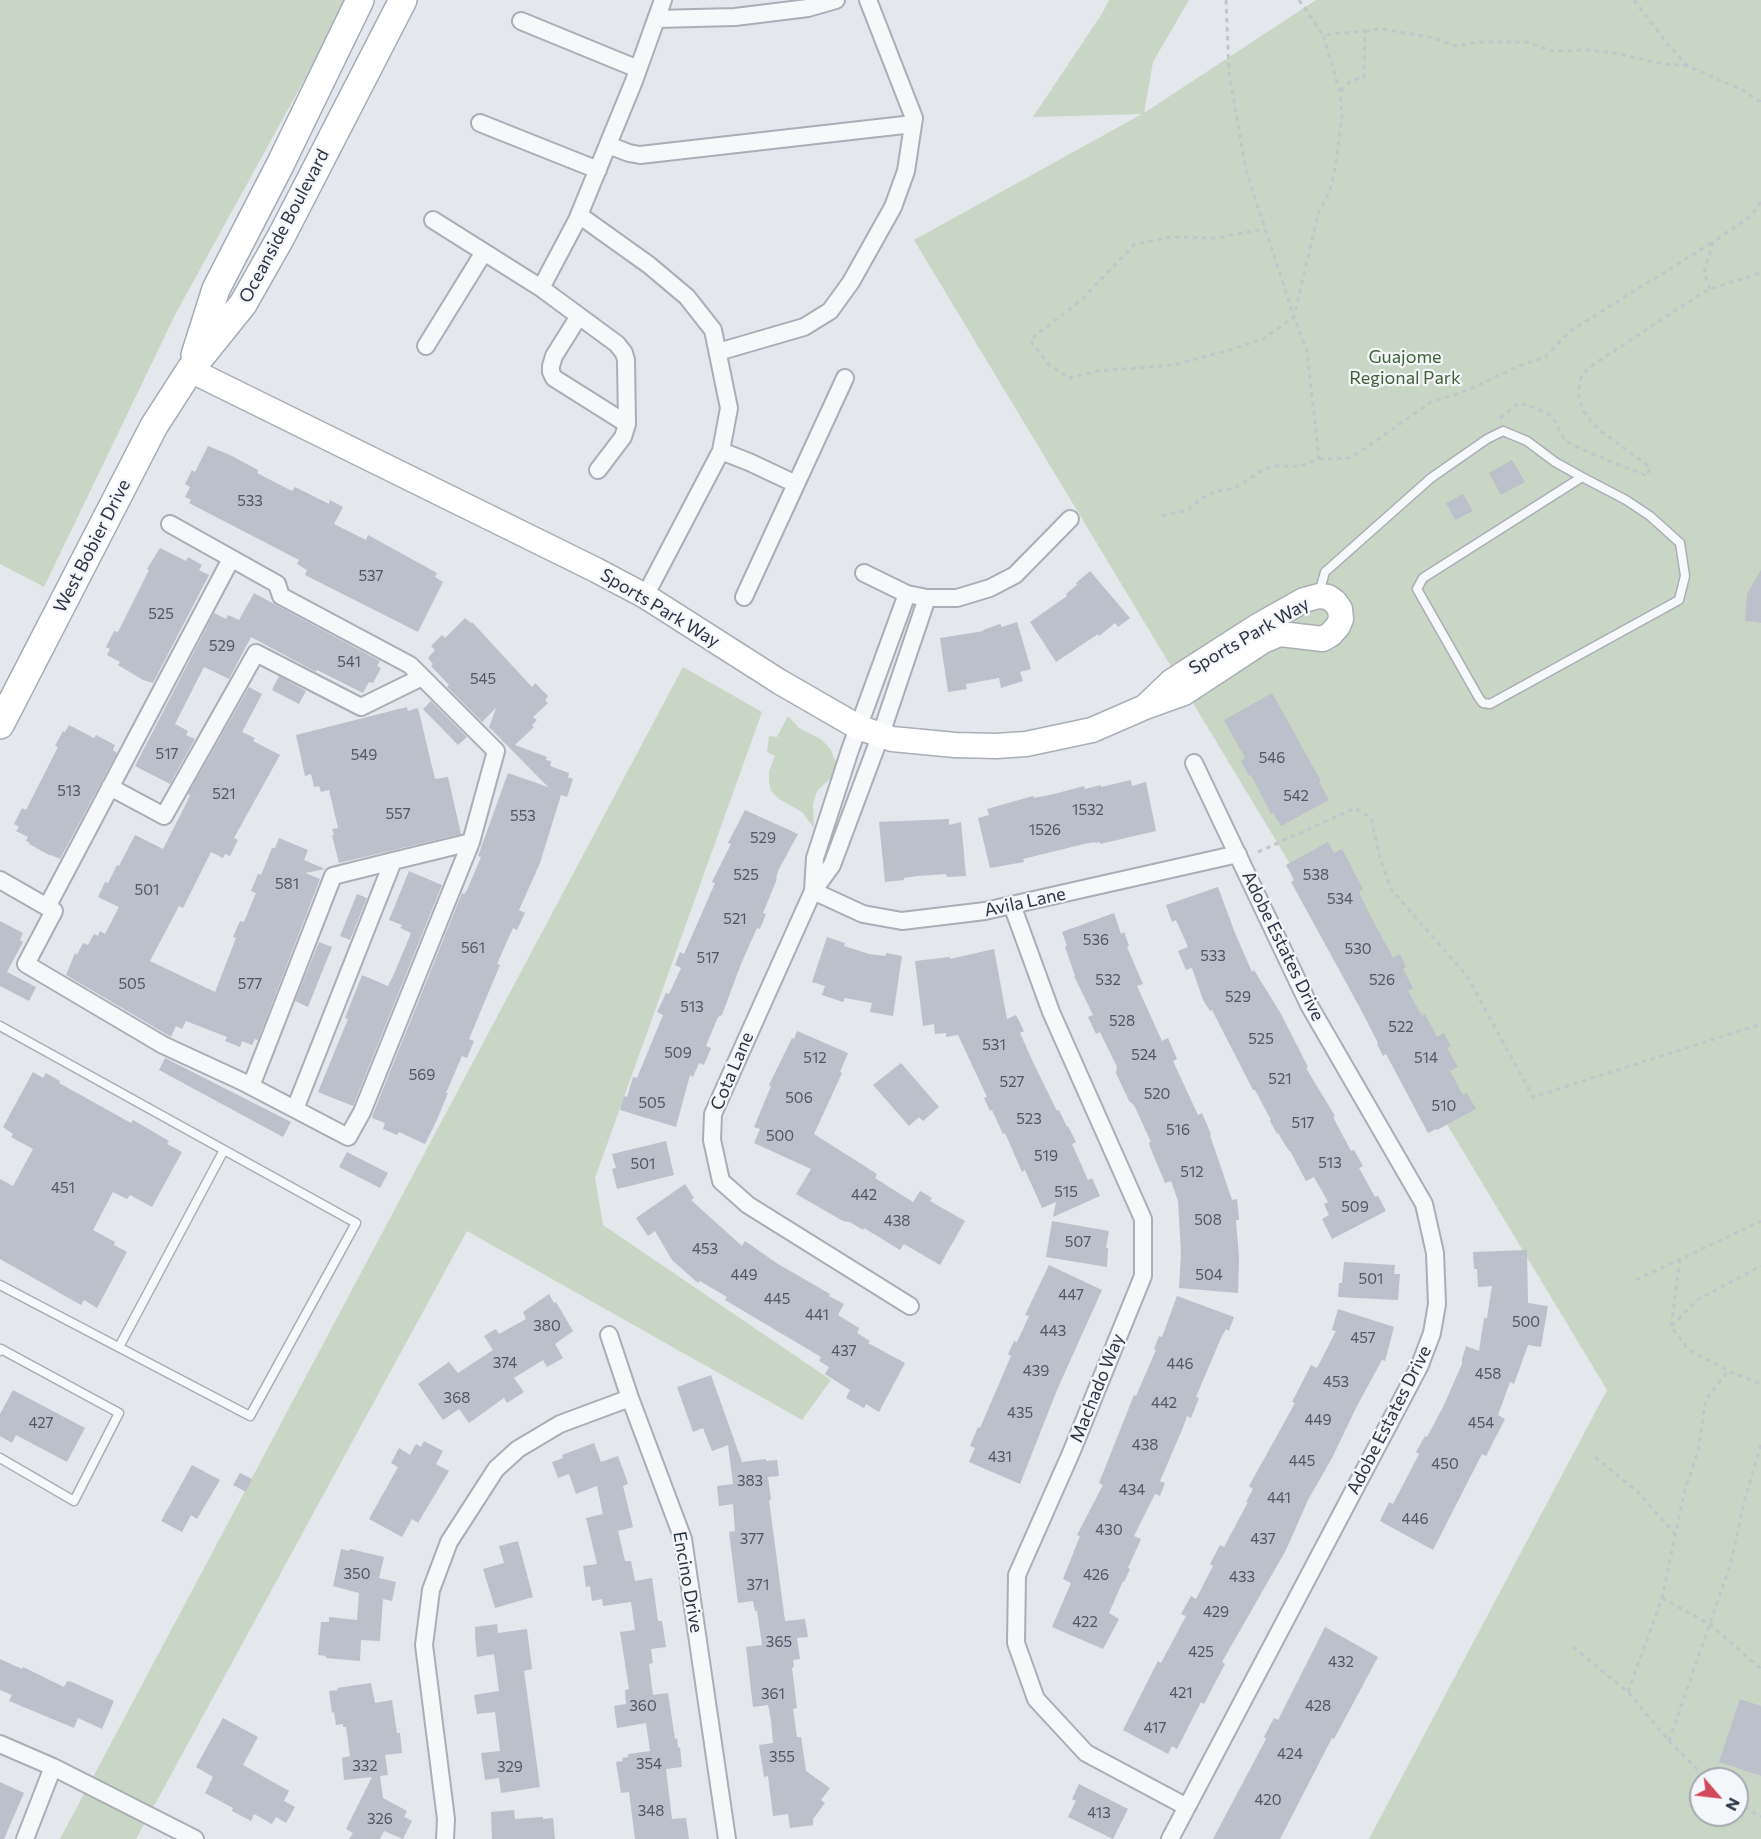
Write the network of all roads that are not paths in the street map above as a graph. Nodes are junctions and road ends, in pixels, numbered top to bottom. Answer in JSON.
{"nodes":[{"id":1,"x":360,"y":0,"type":"edge"},
{"id":2,"x":403,"y":0,"type":"edge"},
{"id":3,"x":663,"y":0,"type":"edge"},
{"id":4,"x":836,"y":0,"type":"edge"},
{"id":5,"x":868,"y":0,"type":"edge"},
{"id":6,"x":656,"y":19,"type":"junction"},
{"id":7,"x":521,"y":21,"type":"dead end"},
{"id":8,"x":638,"y":69,"type":"junction"},
{"id":9,"x":480,"y":123,"type":"dead end"},
{"id":10,"x":913,"y":124,"type":"junction"},
{"id":11,"x":608,"y":145,"type":"junction"},
{"id":12,"x":598,"y":170,"type":"junction"},
{"id":13,"x":579,"y":215,"type":"junction"},
{"id":14,"x":433,"y":220,"type":"dead end"},
{"id":15,"x":484,"y":252,"type":"junction"},
{"id":16,"x":541,"y":288,"type":"junction"},
{"id":17,"x":579,"y":316,"type":"junction"},
{"id":18,"x":426,"y":346,"type":"dead end"},
{"id":19,"x":718,"y":352,"type":"junction"},
{"id":20,"x":190,"y":370,"type":"junction"},
{"id":21,"x":845,"y":378,"type":"dead end"},
{"id":22,"x":627,"y":424,"type":"junction"},
{"id":23,"x":721,"y":451,"type":"junction"},
{"id":24,"x":598,"y":470,"type":"dead end"},
{"id":25,"x":1582,"y":477,"type":"junction"},
{"id":26,"x":796,"y":484,"type":"junction"},
{"id":27,"x":1070,"y":519,"type":"dead end"},
{"id":28,"x":170,"y":524,"type":"dead end"},
{"id":29,"x":231,"y":558,"type":"junction"},
{"id":30,"x":864,"y":573,"type":"dead end"},
{"id":31,"x":907,"y":594,"type":"junction"},
{"id":32,"x":645,"y":596,"type":"junction"},
{"id":33,"x":1318,"y":596,"type":"junction"},
{"id":34,"x":744,"y":597,"type":"dead end"},
{"id":35,"x":927,"y":598,"type":"junction"},
{"id":36,"x":422,"y":677,"type":"junction"},
{"id":37,"x":1145,"y":707,"type":"junction"},
{"id":38,"x":0,"y":725,"type":"edge"},
{"id":39,"x":870,"y":731,"type":"junction"},
{"id":40,"x":1194,"y":763,"type":"dead end"},
{"id":41,"x":110,"y":787,"type":"junction"},
{"id":42,"x":471,"y":842,"type":"junction"},
{"id":43,"x":1239,"y":854,"type":"junction"},
{"id":44,"x":393,"y":861,"type":"junction"},
{"id":45,"x":0,"y":880,"type":"edge"},
{"id":46,"x":813,"y":891,"type":"junction"},
{"id":47,"x":1012,"y":905,"type":"junction"},
{"id":48,"x":46,"y":907,"type":"junction"},
{"id":49,"x":0,"y":1026,"type":"edge"},
{"id":50,"x":251,"y":1086,"type":"junction"},
{"id":51,"x":295,"y":1109,"type":"junction"},
{"id":52,"x":224,"y":1150,"type":"junction"},
{"id":53,"x":0,"y":1285,"type":"edge"},
{"id":54,"x":910,"y":1306,"type":"dead end"},
{"id":55,"x":609,"y":1335,"type":"dead end"},
{"id":56,"x":118,"y":1347,"type":"junction"},
{"id":57,"x":0,"y":1351,"type":"edge"},
{"id":58,"x":630,"y":1398,"type":"junction"},
{"id":59,"x":0,"y":1458,"type":"edge"},
{"id":60,"x":0,"y":1744,"type":"edge"},
{"id":61,"x":53,"y":1767,"type":"junction"},
{"id":62,"x":1187,"y":1807,"type":"junction"},
{"id":63,"x":26,"y":1839,"type":"edge"},
{"id":64,"x":195,"y":1839,"type":"edge"},
{"id":65,"x":445,"y":1839,"type":"edge"},
{"id":66,"x":727,"y":1839,"type":"edge"},
{"id":67,"x":1170,"y":1839,"type":"edge"}],
"edges":[{"from":1,"to":20,"type":"main road","name":"Oceanside Boulevard"},
{"from":2,"to":20,"type":"main road","name":"Oceanside Boulevard"},
{"from":3,"to":6,"type":"street"},
{"from":4,"to":6,"type":"street"},
{"from":5,"to":10,"type":"street"},
{"from":6,"to":8,"type":"street"},
{"from":7,"to":8,"type":"street"},
{"from":8,"to":11,"type":"street"},
{"from":9,"to":12,"type":"street"},
{"from":10,"to":11,"type":"street"},
{"from":10,"to":19,"type":"street"},
{"from":11,"to":12,"type":"street"},
{"from":12,"to":13,"type":"street"},
{"from":13,"to":16,"type":"street"},
{"from":13,"to":19,"type":"street"},
{"from":14,"to":15,"type":"street"},
{"from":15,"to":16,"type":"street"},
{"from":15,"to":18,"type":"street"},
{"from":16,"to":17,"type":"street"},
{"from":17,"to":22,"type":"street"},
{"from":17,"to":22,"type":"street"},
{"from":19,"to":23,"type":"street"},
{"from":20,"to":32,"type":"street","name":"Sports Park Way"},
{"from":20,"to":38,"type":"main road","name":"West Bobier Drive"},
{"from":21,"to":26,"type":"street"},
{"from":22,"to":24,"type":"street"},
{"from":23,"to":26,"type":"street"},
{"from":23,"to":32,"type":"street"},
{"from":25,"to":25,"type":"lane"},
{"from":25,"to":33,"type":"lane"},
{"from":26,"to":34,"type":"street"},
{"from":27,"to":35,"type":"street"},
{"from":28,"to":29,"type":"street"},
{"from":29,"to":36,"type":"street"},
{"from":29,"to":41,"type":"street"},
{"from":30,"to":31,"type":"street"},
{"from":31,"to":35,"type":"street"},
{"from":31,"to":39,"type":"street"},
{"from":32,"to":39,"type":"street","name":"Sports Park Way"},
{"from":33,"to":37,"type":"street","name":"Sports Park Way"},
{"from":33,"to":37,"type":"street","name":"Sports Park Way"},
{"from":35,"to":39,"type":"street"},
{"from":36,"to":41,"type":"street"},
{"from":36,"to":42,"type":"street"},
{"from":37,"to":39,"type":"street","name":"Sports Park Way"},
{"from":39,"to":46,"type":"street","name":"Cota Lane"},
{"from":39,"to":46,"type":"street","name":"Cota Lane"},
{"from":40,"to":43,"type":"street","name":"Adobe Estates Drive"},
{"from":41,"to":48,"type":"street"},
{"from":42,"to":44,"type":"street"},
{"from":42,"to":51,"type":"street"},
{"from":43,"to":47,"type":"street","name":"Avila Lane"},
{"from":43,"to":62,"type":"street","name":"Adobe Estates Drive"},
{"from":44,"to":50,"type":"street"},
{"from":44,"to":51,"type":"street"},
{"from":45,"to":48,"type":"street"},
{"from":46,"to":47,"type":"street","name":"Avila Lane"},
{"from":46,"to":54,"type":"street","name":"Cota Lane"},
{"from":47,"to":62,"type":"street","name":"Machado Way"},
{"from":48,"to":50,"type":"street"},
{"from":49,"to":52,"type":"lane"},
{"from":50,"to":51,"type":"street"},
{"from":52,"to":56,"type":"lane"},
{"from":52,"to":56,"type":"lane"},
{"from":53,"to":56,"type":"lane"},
{"from":55,"to":58,"type":"street","name":"Encino Drive"},
{"from":57,"to":59,"type":"lane"},
{"from":58,"to":65,"type":"street"},
{"from":58,"to":66,"type":"street","name":"Encino Drive"},
{"from":60,"to":61,"type":"street"},
{"from":61,"to":63,"type":"street"},
{"from":61,"to":64,"type":"street"},
{"from":62,"to":67,"type":"street","name":"Adobe Estates Drive"}]}
